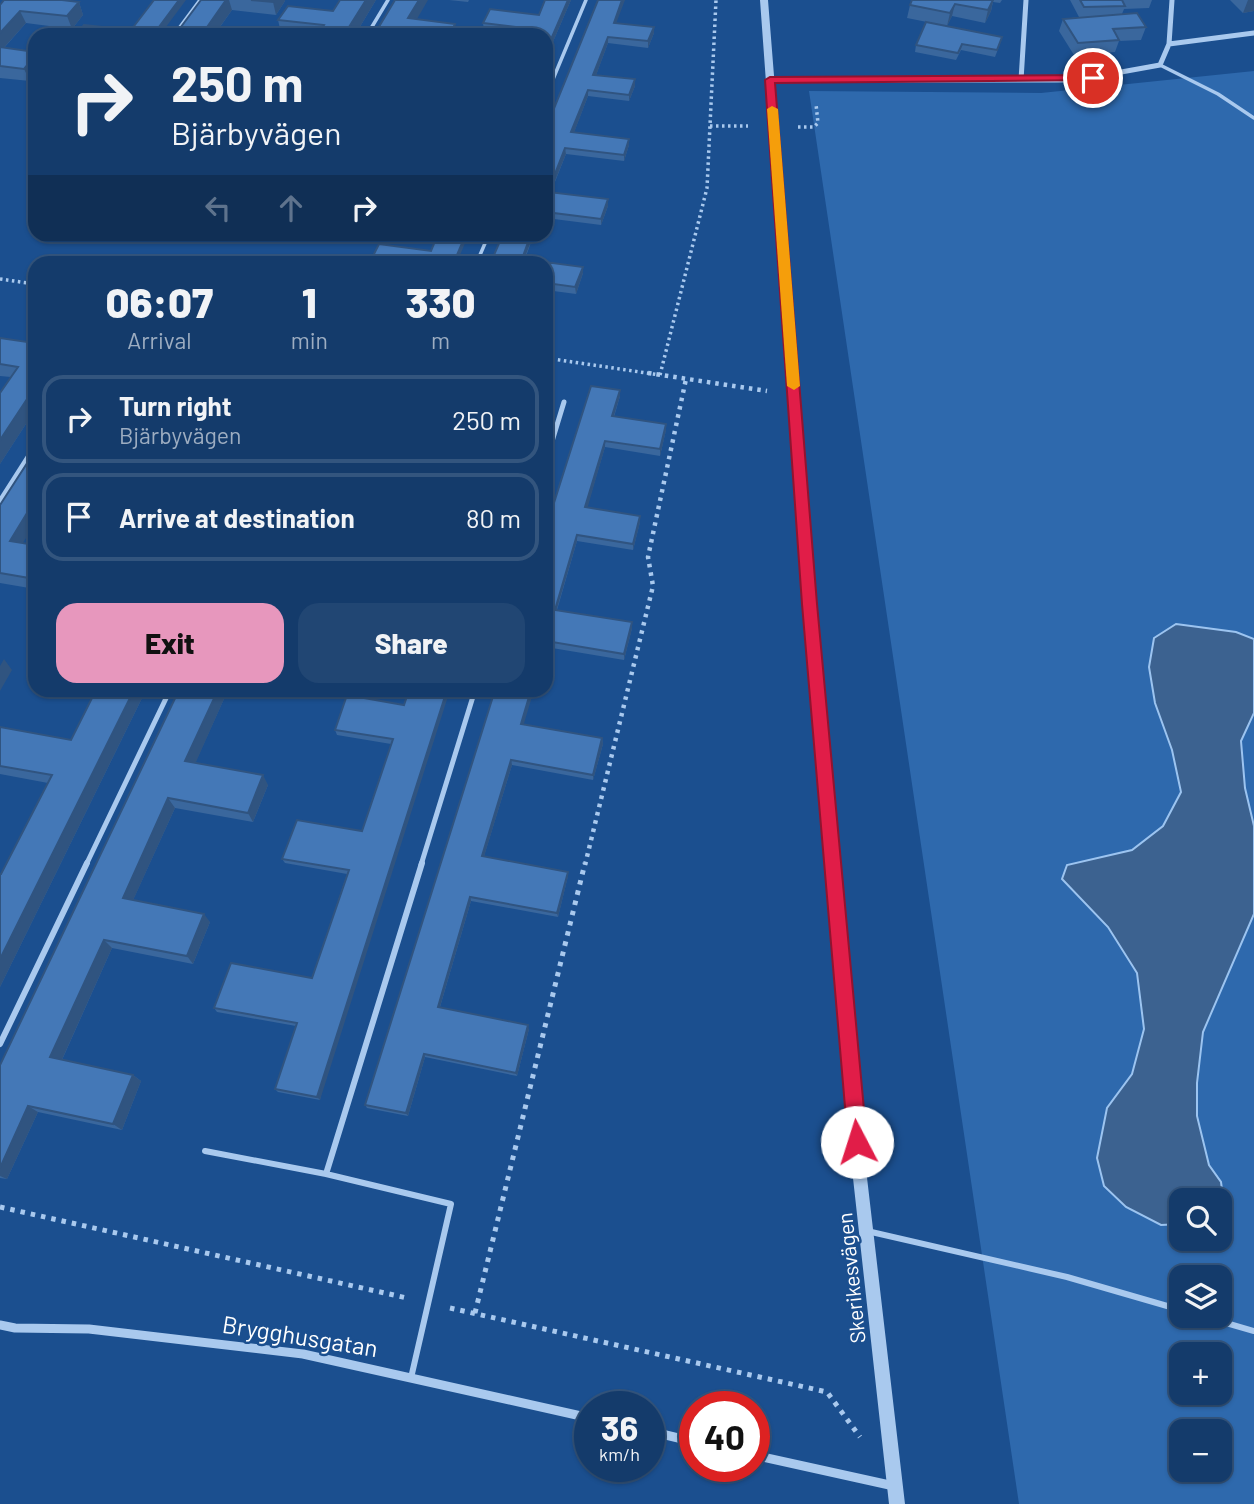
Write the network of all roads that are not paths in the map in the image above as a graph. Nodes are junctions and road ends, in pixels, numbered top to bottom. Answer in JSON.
{"nodes":[{"id":1,"x":200,"y":0,"type":"edge"},
{"id":2,"x":388,"y":0,"type":"edge"},
{"id":3,"x":586,"y":0,"type":"edge"},
{"id":4,"x":764,"y":0,"type":"edge"},
{"id":5,"x":1026,"y":0,"type":"edge"},
{"id":6,"x":1172,"y":0,"type":"edge"},
{"id":7,"x":179,"y":28,"type":"edge"},
{"id":8,"x":371,"y":28,"type":"edge"},
{"id":9,"x":1254,"y":33,"type":"edge"},
{"id":10,"x":1169,"y":44,"type":"junction"},
{"id":11,"x":1160,"y":65,"type":"junction"},
{"id":12,"x":553,"y":79,"type":"edge"},
{"id":13,"x":770,"y":80,"type":"junction"},
{"id":14,"x":1021,"y":80,"type":"junction"},
{"id":15,"x":1254,"y":118,"type":"edge"},
{"id":16,"x":564,"y":402,"type":"dead end"},
{"id":17,"x":553,"y":438,"type":"edge"},
{"id":18,"x":28,"y":457,"type":"edge"},
{"id":19,"x":0,"y":501,"type":"edge"},
{"id":20,"x":167,"y":697,"type":"edge"},
{"id":21,"x":473,"y":697,"type":"edge"},
{"id":22,"x":0,"y":1044,"type":"edge"},
{"id":23,"x":205,"y":1151,"type":"dead end"},
{"id":24,"x":326,"y":1174,"type":"junction"},
{"id":25,"x":867,"y":1231,"type":"junction"},
{"id":26,"x":1169,"y":1307,"type":"edge"},
{"id":27,"x":0,"y":1325,"type":"edge"},
{"id":28,"x":1232,"y":1325,"type":"edge"},
{"id":29,"x":1254,"y":1331,"type":"edge"},
{"id":30,"x":411,"y":1378,"type":"junction"},
{"id":31,"x":574,"y":1414,"type":"edge"},
{"id":32,"x":770,"y":1459,"type":"edge"},
{"id":33,"x":895,"y":1486,"type":"junction"},
{"id":34,"x":897,"y":1504,"type":"edge"}],
"edges":[{"from":1,"to":7,"type":"lane"},
{"from":2,"to":8,"type":"lane"},
{"from":3,"to":12,"type":"lane"},
{"from":4,"to":13,"type":"street","name":"Skerikesvägen"},
{"from":5,"to":14,"type":"street"},
{"from":6,"to":10,"type":"street"},
{"from":9,"to":10,"type":"street"},
{"from":10,"to":11,"type":"street"},
{"from":11,"to":14,"type":"street"},
{"from":11,"to":15,"type":"lane"},
{"from":13,"to":14,"type":"street"},
{"from":13,"to":25,"type":"street","name":"Skerikesvägen"},
{"from":16,"to":17,"type":"lane"},
{"from":18,"to":19,"type":"lane"},
{"from":20,"to":22,"type":"lane"},
{"from":21,"to":24,"type":"lane"},
{"from":23,"to":24,"type":"lane"},
{"from":24,"to":30,"type":"lane"},
{"from":25,"to":26,"type":"lane"},
{"from":25,"to":33,"type":"street","name":"Skerikesvägen"},
{"from":27,"to":30,"type":"street","name":"Brygghusgatan"},
{"from":28,"to":29,"type":"lane"},
{"from":30,"to":31,"type":"street","name":"Brygghusgatan"},
{"from":32,"to":33,"type":"street"},
{"from":33,"to":34,"type":"street","name":"Skerikesvägen"}]}
